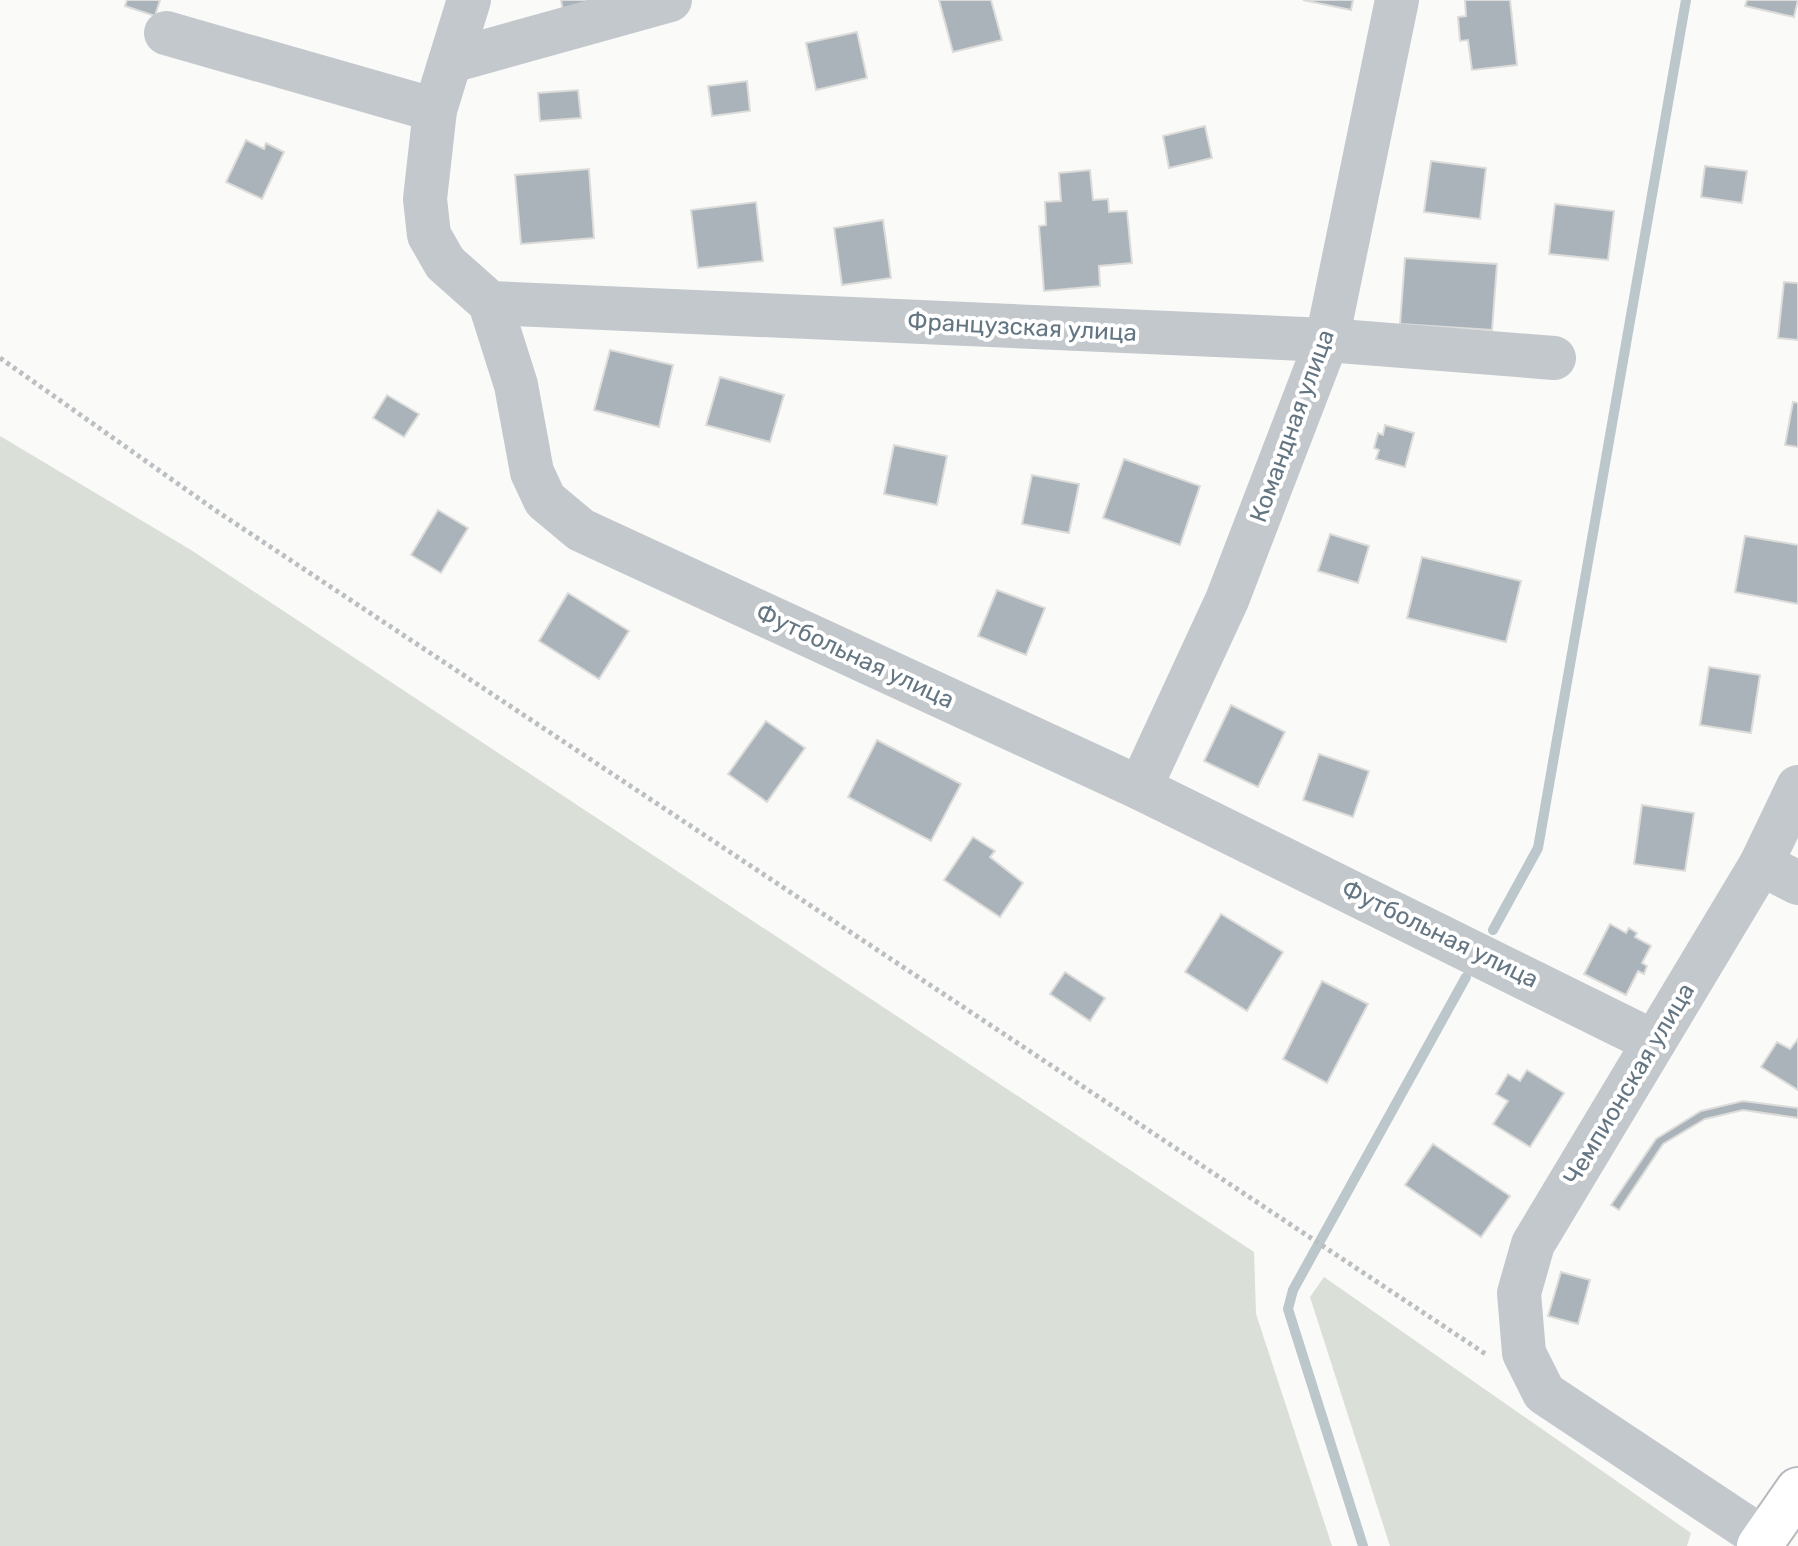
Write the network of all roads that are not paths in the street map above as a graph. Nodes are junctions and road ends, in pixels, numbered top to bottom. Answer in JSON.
{"nodes":[{"id":1,"x":469,"y":0,"type":"edge"},
{"id":2,"x":670,"y":0,"type":"edge"},
{"id":3,"x":1397,"y":0,"type":"edge"},
{"id":4,"x":166,"y":33,"type":"dead end"},
{"id":5,"x":451,"y":61,"type":"junction"},
{"id":6,"x":435,"y":110,"type":"junction"},
{"id":7,"x":490,"y":303,"type":"junction"},
{"id":8,"x":1327,"y":340,"type":"junction"},
{"id":9,"x":1554,"y":358,"type":"dead end"},
{"id":10,"x":1798,"y":787,"type":"edge"},
{"id":11,"x":1140,"y":788,"type":"junction"},
{"id":12,"x":1780,"y":874,"type":"edge"},
{"id":13,"x":1654,"y":1042,"type":"junction"},
{"id":14,"x":1798,"y":1490,"type":"edge"},
{"id":15,"x":1761,"y":1543,"type":"edge"}],
"edges":[{"from":1,"to":5,"type":"street"},
{"from":2,"to":5,"type":"street"},
{"from":3,"to":8,"type":"street","name":"Командная улица"},
{"from":4,"to":6,"type":"street"},
{"from":5,"to":6,"type":"street"},
{"from":6,"to":7,"type":"street"},
{"from":7,"to":8,"type":"street","name":"Французская улица"},
{"from":7,"to":11,"type":"street","name":"Футбольная улица"},
{"from":8,"to":9,"type":"street","name":"Французская улица"},
{"from":8,"to":11,"type":"street","name":"Командная улица"},
{"from":10,"to":12,"type":"street","name":"Чемпионская улица"},
{"from":11,"to":13,"type":"street","name":"Футбольная улица"},
{"from":12,"to":13,"type":"street","name":"Чемпионская улица"},
{"from":13,"to":15,"type":"street","name":"Чемпионская улица"},
{"from":14,"to":15,"type":"main road"}]}
